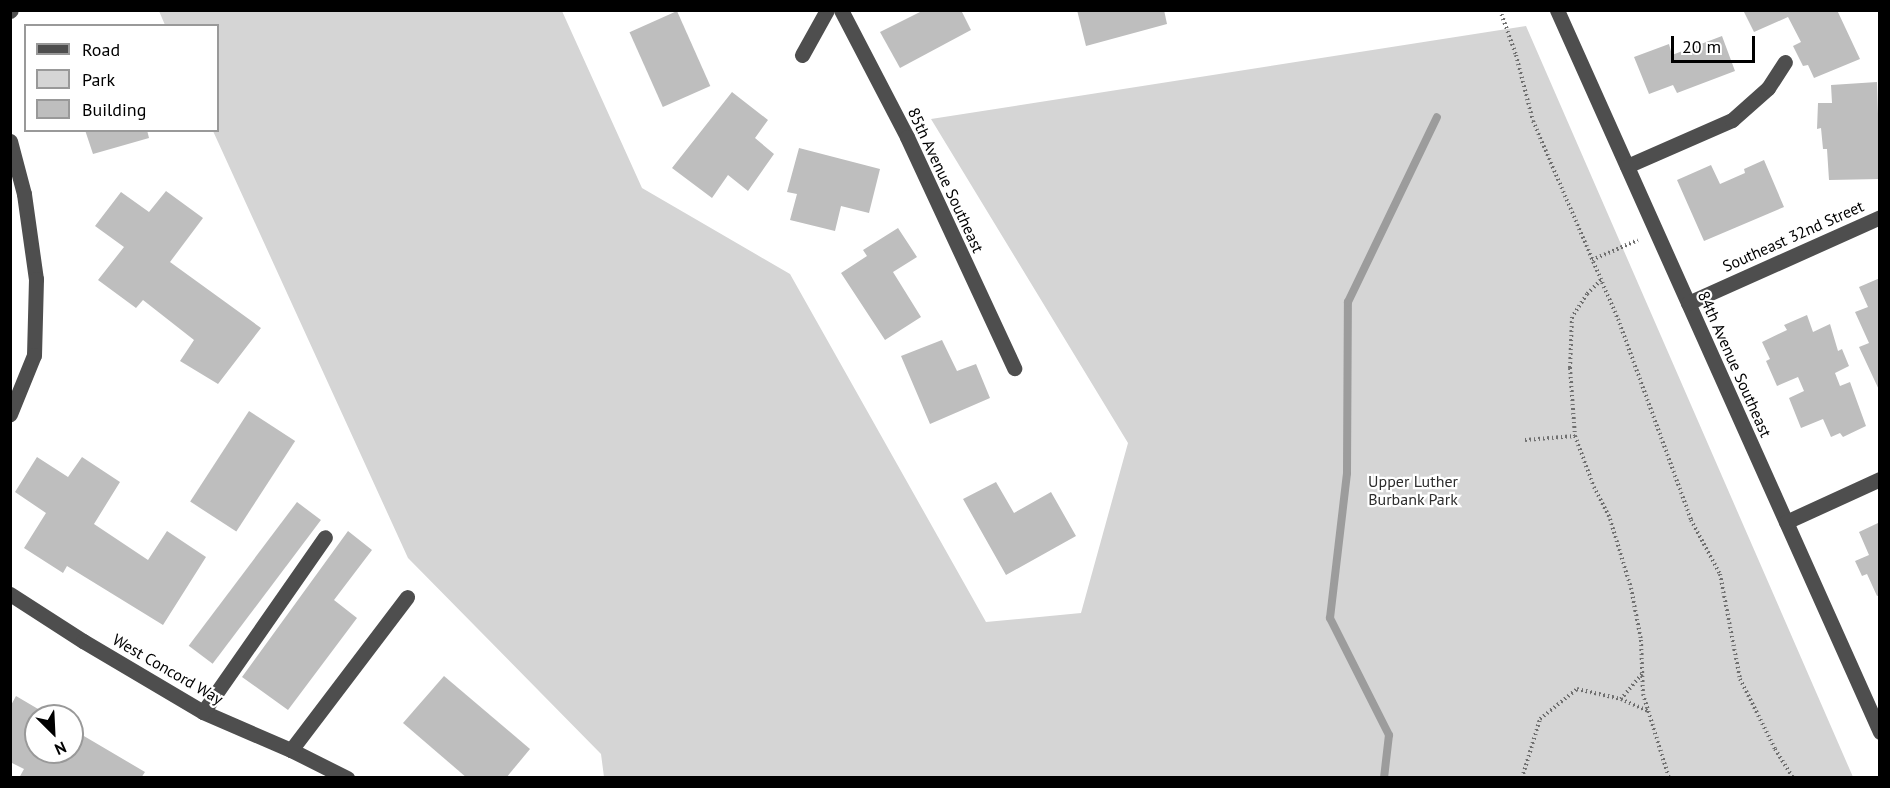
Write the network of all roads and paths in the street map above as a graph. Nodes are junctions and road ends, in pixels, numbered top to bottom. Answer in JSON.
{"nodes":[{"id":1,"x":827,"y":10,"type":"edge"},
{"id":2,"x":841,"y":10,"type":"edge"},
{"id":3,"x":1500,"y":10,"type":"edge"},
{"id":4,"x":1557,"y":10,"type":"edge"},
{"id":5,"x":802,"y":55,"type":"dead end"},
{"id":6,"x":1785,"y":62,"type":"dead end"},
{"id":7,"x":10,"y":141,"type":"edge"},
{"id":8,"x":1627,"y":166,"type":"junction"},
{"id":9,"x":1880,"y":217,"type":"edge"},
{"id":10,"x":1656,"y":230,"type":"junction"},
{"id":11,"x":1592,"y":260,"type":"junction"},
{"id":12,"x":1601,"y":280,"type":"junction"},
{"id":13,"x":1688,"y":303,"type":"junction"},
{"id":14,"x":1014,"y":368,"type":"dead end"},
{"id":15,"x":10,"y":414,"type":"edge"},
{"id":16,"x":1575,"y":436,"type":"junction"},
{"id":17,"x":1525,"y":440,"type":"dead end"},
{"id":18,"x":1880,"y":479,"type":"edge"},
{"id":19,"x":1786,"y":522,"type":"junction"},
{"id":20,"x":325,"y":537,"type":"dead end"},
{"id":21,"x":10,"y":594,"type":"edge"},
{"id":22,"x":407,"y":597,"type":"dead end"},
{"id":23,"x":1642,"y":674,"type":"junction"},
{"id":24,"x":1621,"y":699,"type":"junction"},
{"id":25,"x":1648,"y":711,"type":"junction"},
{"id":26,"x":203,"y":712,"type":"junction"},
{"id":27,"x":1880,"y":732,"type":"edge"},
{"id":28,"x":291,"y":750,"type":"junction"},
{"id":29,"x":347,"y":777,"type":"edge"},
{"id":30,"x":1522,"y":777,"type":"edge"},
{"id":31,"x":1669,"y":777,"type":"edge"},
{"id":32,"x":1793,"y":777,"type":"edge"}],
"edges":[{"from":1,"to":5,"type":"street"},
{"from":2,"to":14,"type":"street","name":"85th Avenue Southeast"},
{"from":3,"to":11,"type":"path"},
{"from":4,"to":8,"type":"street","name":"84th Avenue Southeast"},
{"from":6,"to":8,"type":"street"},
{"from":7,"to":15,"type":"street"},
{"from":8,"to":10,"type":"street","name":"84th Avenue Southeast"},
{"from":9,"to":13,"type":"street","name":"Southeast 32nd Street"},
{"from":10,"to":11,"type":"path"},
{"from":10,"to":13,"type":"street","name":"84th Avenue Southeast"},
{"from":11,"to":12,"type":"path"},
{"from":12,"to":16,"type":"path"},
{"from":12,"to":32,"type":"path"},
{"from":13,"to":19,"type":"street","name":"84th Avenue Southeast"},
{"from":16,"to":17,"type":"path"},
{"from":16,"to":23,"type":"path"},
{"from":18,"to":19,"type":"street"},
{"from":19,"to":27,"type":"street","name":"84th Avenue Southeast"},
{"from":20,"to":26,"type":"street"},
{"from":21,"to":26,"type":"street","name":"West Concord Way"},
{"from":22,"to":28,"type":"street"},
{"from":23,"to":24,"type":"path"},
{"from":23,"to":25,"type":"path"},
{"from":24,"to":25,"type":"path"},
{"from":24,"to":30,"type":"path"},
{"from":25,"to":31,"type":"path"},
{"from":26,"to":28,"type":"street","name":"West Concord Way"},
{"from":28,"to":29,"type":"street","name":"West Concord Way"}]}
